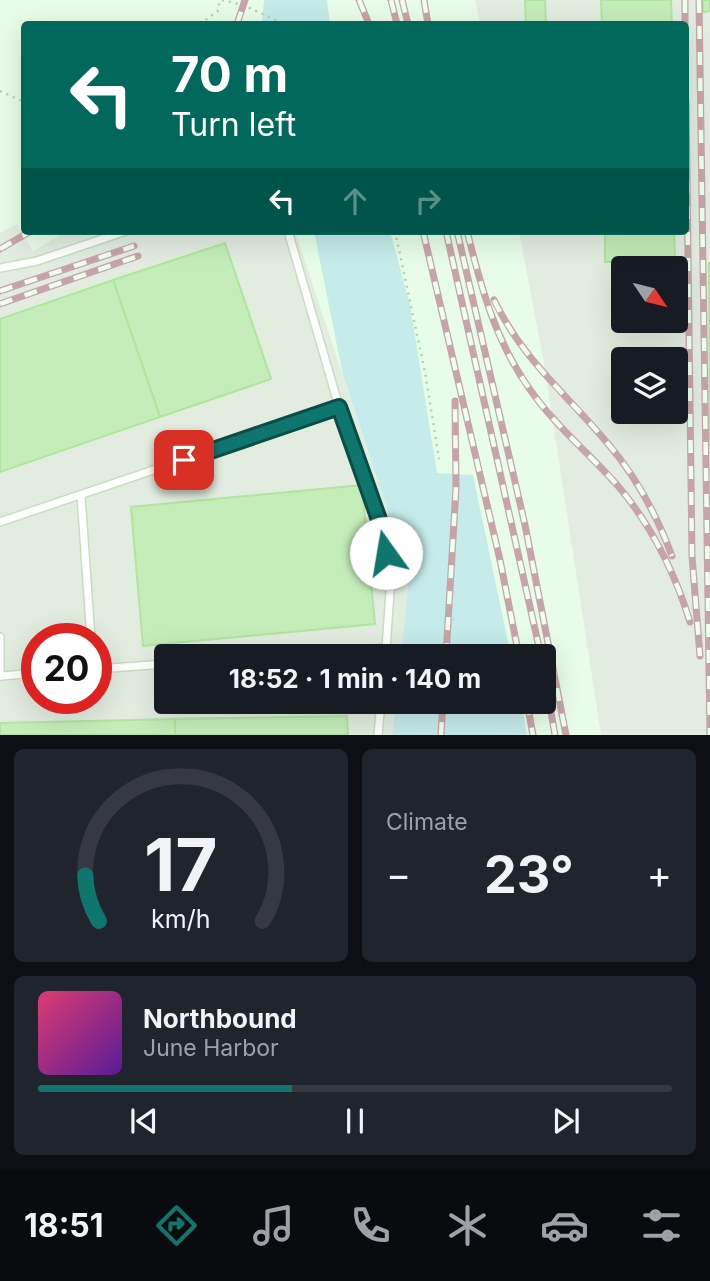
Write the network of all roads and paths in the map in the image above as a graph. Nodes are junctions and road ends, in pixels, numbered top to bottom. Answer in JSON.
{"nodes":[{"id":1,"x":220,"y":0,"type":"edge"},
{"id":2,"x":204,"y":21,"type":"edge"},
{"id":3,"x":278,"y":21,"type":"edge"},
{"id":4,"x":0,"y":91,"type":"edge"},
{"id":5,"x":21,"y":101,"type":"edge"},
{"id":6,"x":114,"y":235,"type":"edge"},
{"id":7,"x":289,"y":235,"type":"edge"},
{"id":8,"x":396,"y":235,"type":"edge"},
{"id":9,"x":0,"y":268,"type":"edge"},
{"id":10,"x":339,"y":407,"type":"junction"},
{"id":11,"x":439,"y":459,"type":"dead end"},
{"id":12,"x":80,"y":495,"type":"junction"},
{"id":13,"x":0,"y":522,"type":"edge"},
{"id":14,"x":90,"y":623,"type":"edge"},
{"id":15,"x":0,"y":637,"type":"edge"},
{"id":16,"x":386,"y":644,"type":"edge"},
{"id":17,"x":154,"y":665,"type":"edge"},
{"id":18,"x":112,"y":668,"type":"edge"},
{"id":19,"x":21,"y":674,"type":"edge"},
{"id":20,"x":0,"y":676,"type":"edge"},
{"id":21,"x":380,"y":714,"type":"edge"},
{"id":22,"x":378,"y":735,"type":"edge"}],
"edges":[{"from":1,"to":2,"type":"path"},
{"from":1,"to":3,"type":"path"},
{"from":4,"to":5,"type":"path"},
{"from":6,"to":9,"type":"lane"},
{"from":7,"to":10,"type":"lane"},
{"from":8,"to":11,"type":"path"},
{"from":10,"to":12,"type":"lane"},
{"from":10,"to":16,"type":"lane"},
{"from":12,"to":13,"type":"lane"},
{"from":12,"to":14,"type":"lane"},
{"from":15,"to":20,"type":"lane"},
{"from":17,"to":18,"type":"lane"},
{"from":19,"to":20,"type":"lane"},
{"from":21,"to":22,"type":"lane"}]}
